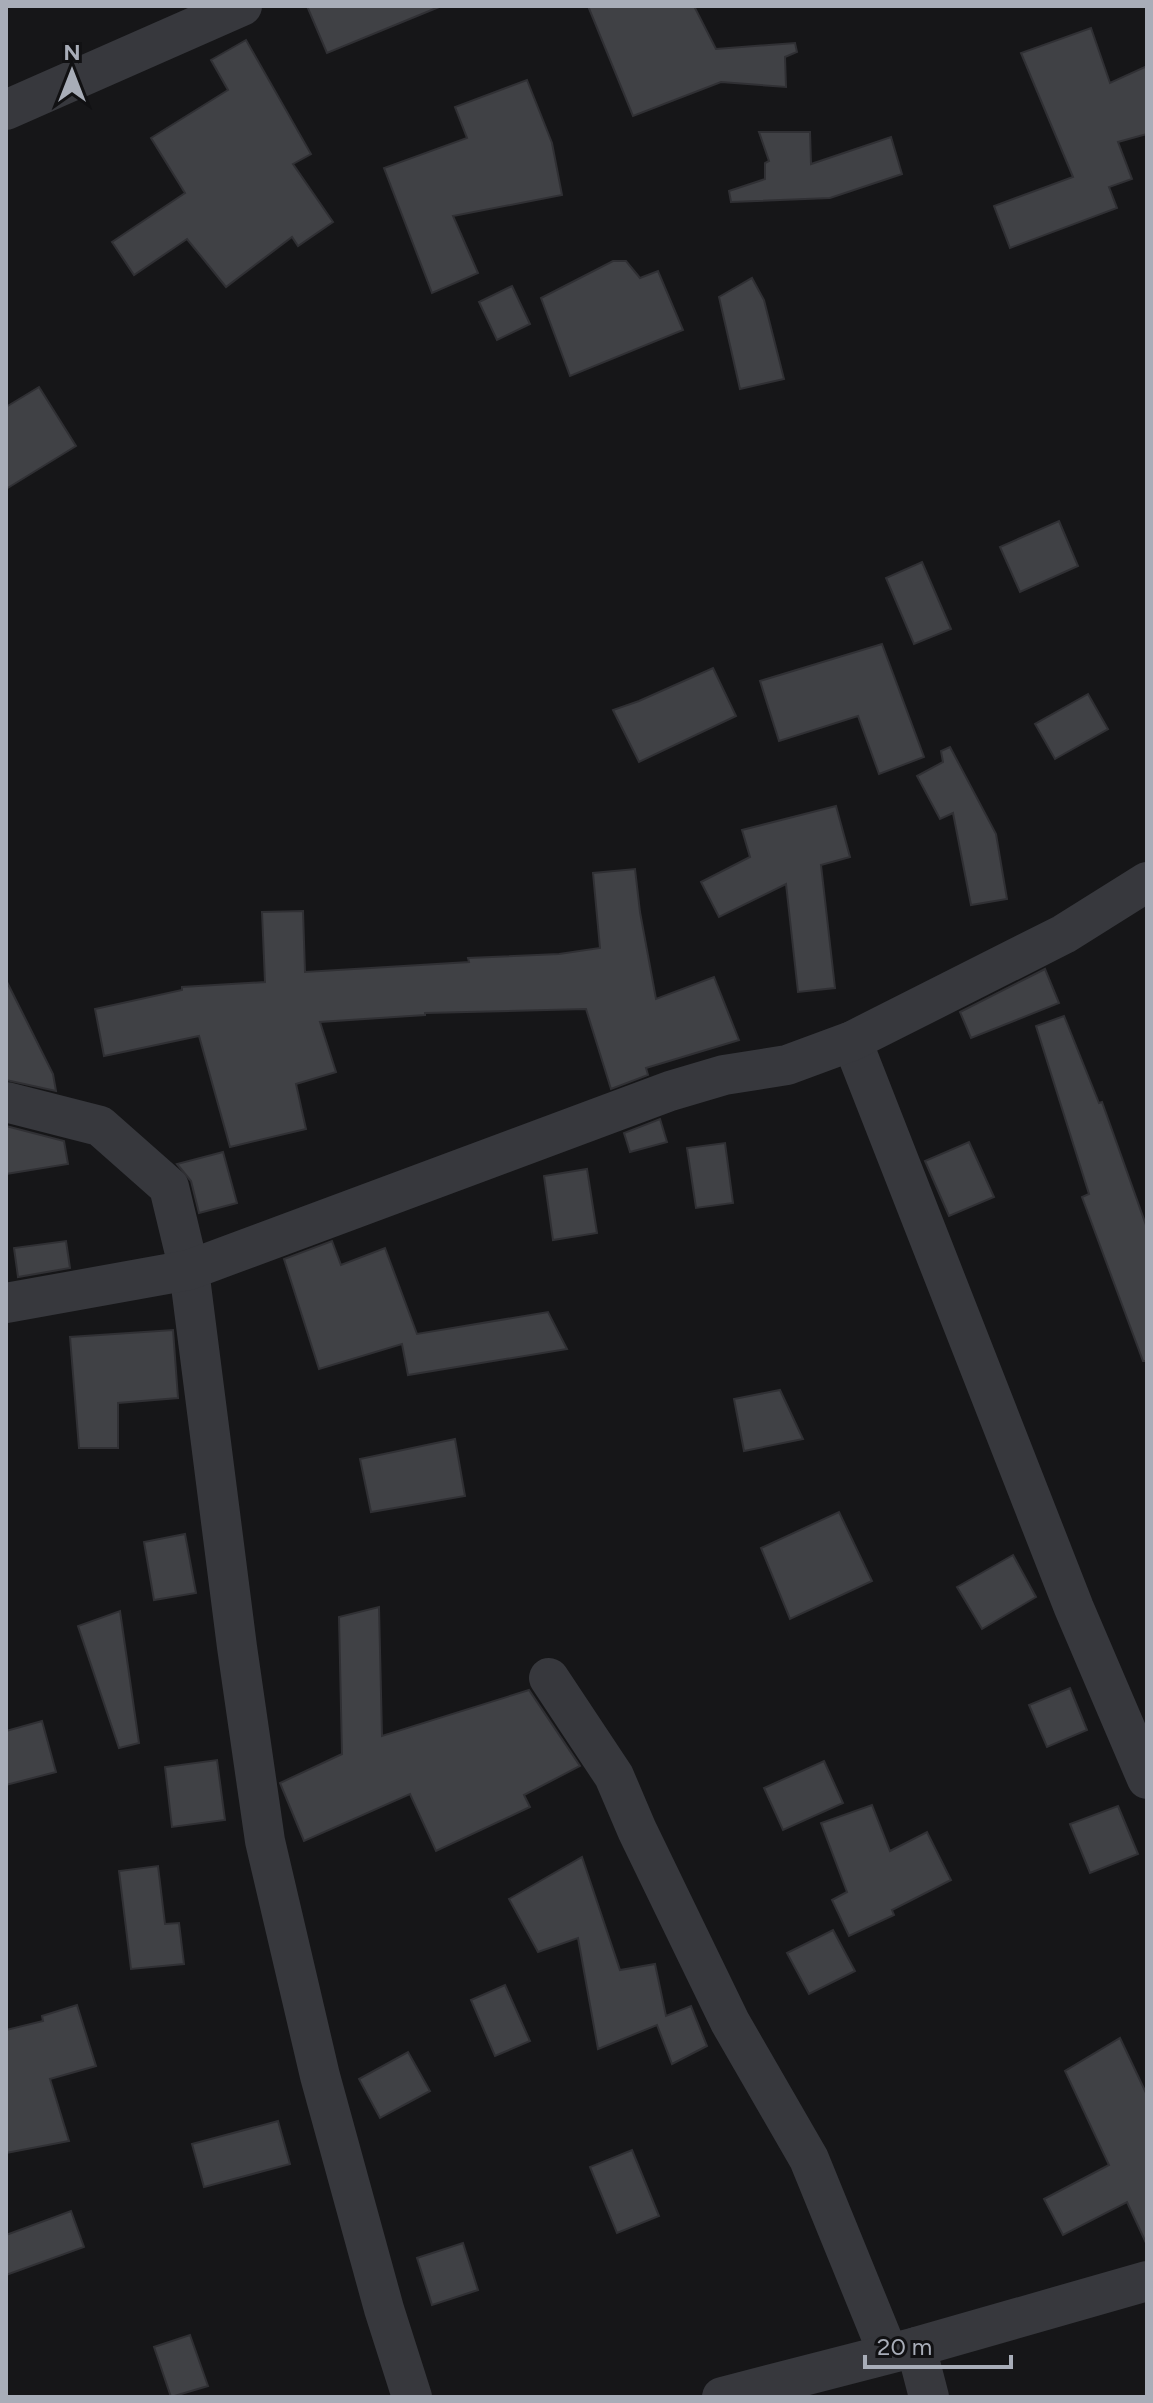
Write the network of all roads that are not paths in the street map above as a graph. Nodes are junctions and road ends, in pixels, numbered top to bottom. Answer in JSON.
{"nodes":[{"id":1,"x":242,"y":6,"type":"edge"},
{"id":2,"x":6,"y":110,"type":"edge"},
{"id":3,"x":1147,"y":882,"type":"edge"},
{"id":4,"x":852,"y":1041,"type":"junction"},
{"id":5,"x":6,"y":1102,"type":"edge"},
{"id":6,"x":189,"y":1270,"type":"junction"},
{"id":7,"x":6,"y":1303,"type":"edge"},
{"id":8,"x":549,"y":1678,"type":"dead end"},
{"id":9,"x":1147,"y":1779,"type":"edge"},
{"id":10,"x":1147,"y":2281,"type":"edge"},
{"id":11,"x":902,"y":2350,"type":"junction"},
{"id":12,"x":412,"y":2397,"type":"edge"},
{"id":13,"x":722,"y":2397,"type":"edge"},
{"id":14,"x":929,"y":2397,"type":"edge"}],
"edges":[{"from":1,"to":2,"type":"street"},
{"from":3,"to":4,"type":"street"},
{"from":4,"to":6,"type":"street"},
{"from":4,"to":9,"type":"street"},
{"from":5,"to":6,"type":"street"},
{"from":6,"to":7,"type":"street"},
{"from":6,"to":12,"type":"street"},
{"from":8,"to":11,"type":"street"},
{"from":10,"to":11,"type":"street"},
{"from":11,"to":13,"type":"street"},
{"from":11,"to":14,"type":"street"}]}
